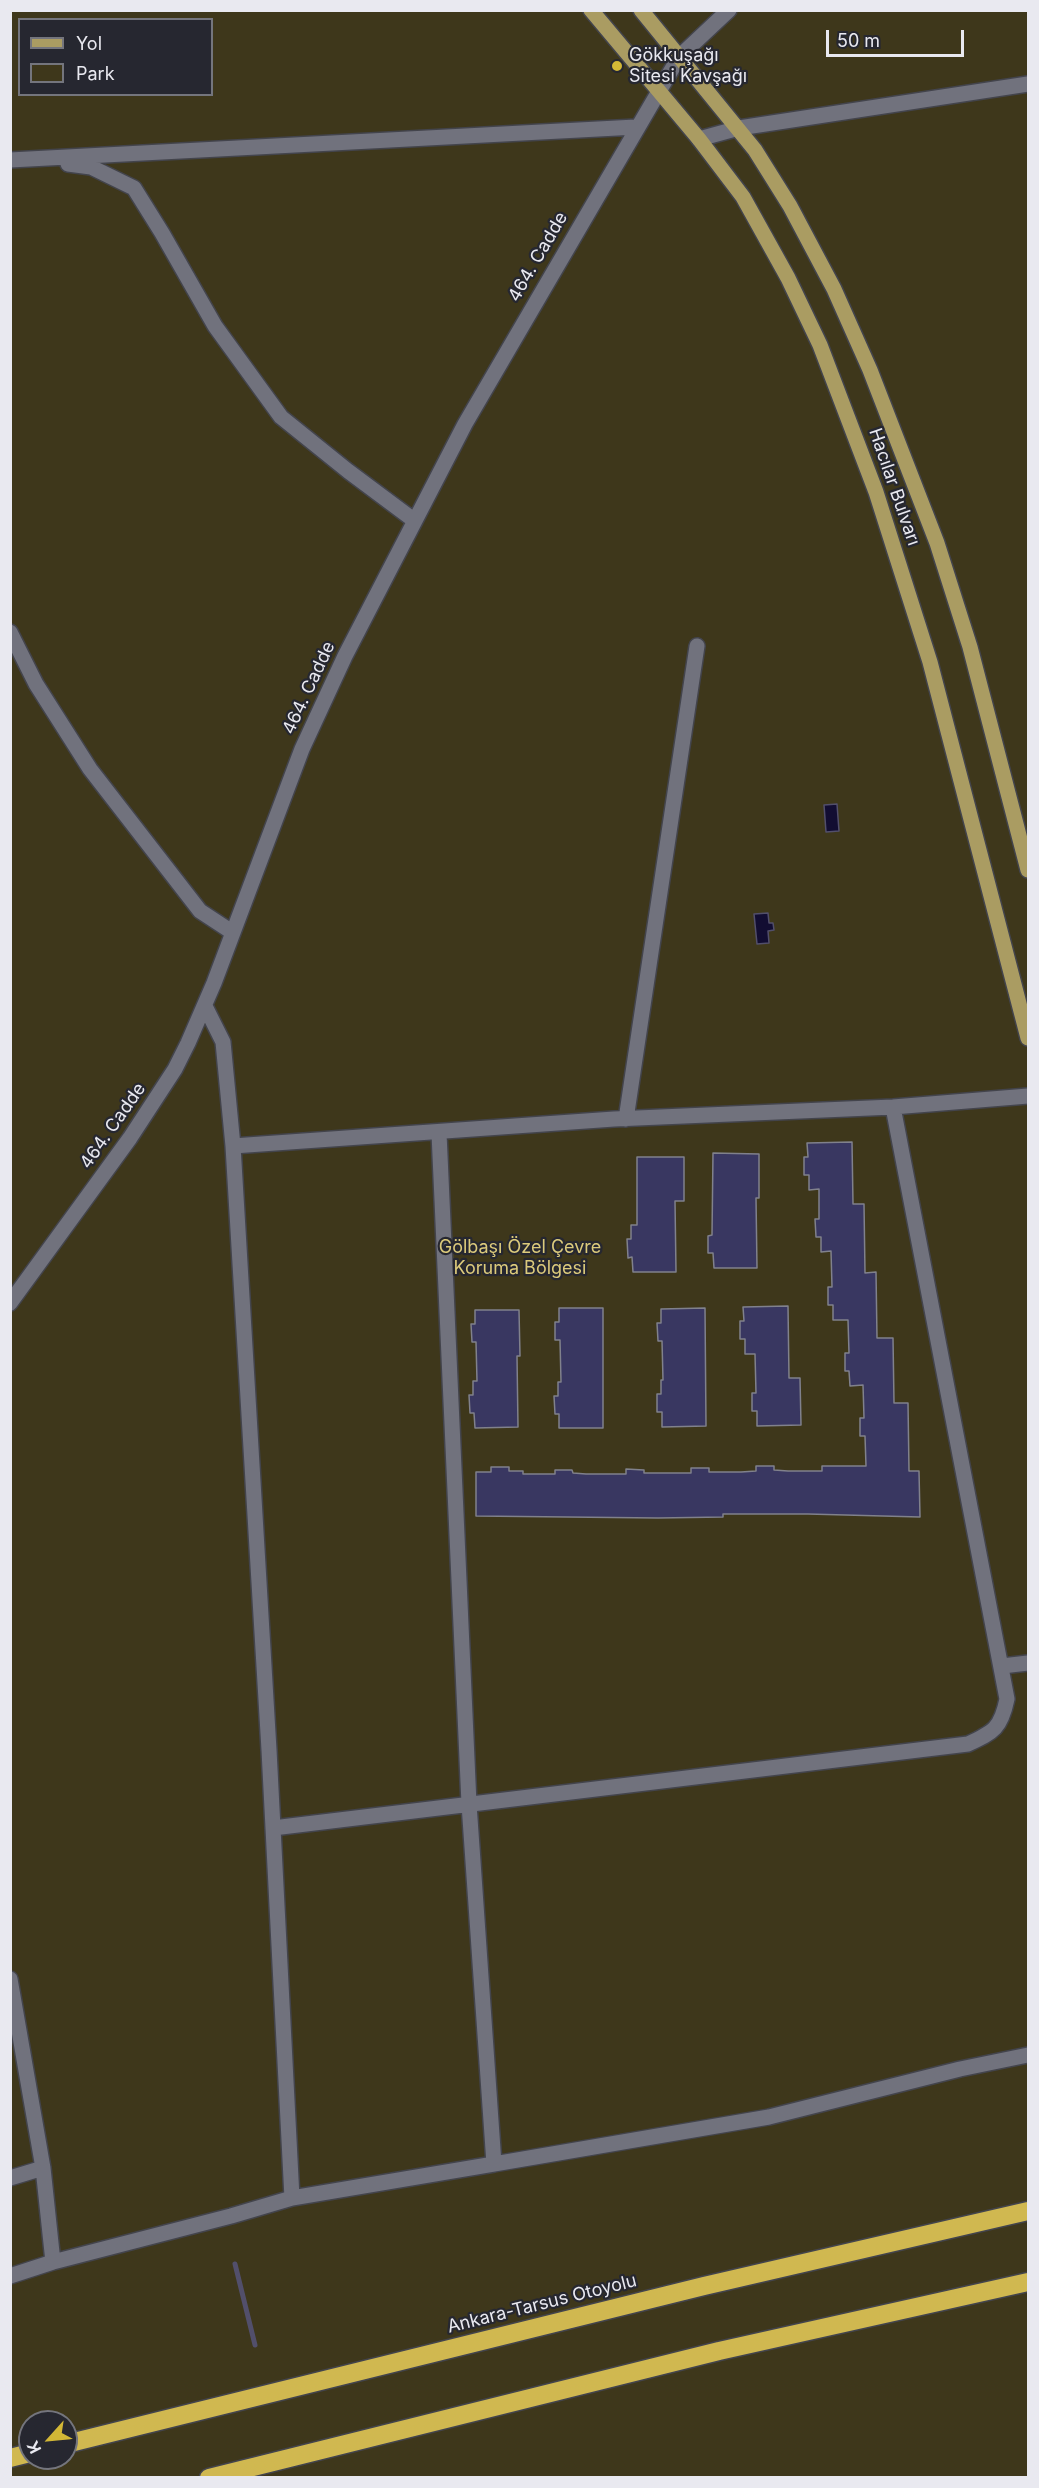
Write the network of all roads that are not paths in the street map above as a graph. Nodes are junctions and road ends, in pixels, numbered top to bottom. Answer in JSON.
{"nodes":[{"id":1,"x":591,"y":10,"type":"edge"},
{"id":2,"x":641,"y":10,"type":"edge"},
{"id":3,"x":729,"y":10,"type":"edge"},
{"id":4,"x":679,"y":57,"type":"junction"},
{"id":5,"x":1029,"y":84,"type":"edge"},
{"id":6,"x":657,"y":91,"type":"junction"},
{"id":7,"x":636,"y":127,"type":"junction"},
{"id":8,"x":739,"y":128,"type":"junction"},
{"id":9,"x":699,"y":139,"type":"junction"},
{"id":10,"x":35,"y":159,"type":"junction"},
{"id":11,"x":10,"y":160,"type":"edge"},
{"id":12,"x":415,"y":521,"type":"junction"},
{"id":13,"x":10,"y":632,"type":"edge"},
{"id":14,"x":697,"y":646,"type":"dead end"},
{"id":15,"x":1028,"y":867,"type":"edge"},
{"id":16,"x":232,"y":932,"type":"junction"},
{"id":17,"x":206,"y":1006,"type":"junction"},
{"id":18,"x":1029,"y":1038,"type":"edge"},
{"id":19,"x":1029,"y":1096,"type":"edge"},
{"id":20,"x":893,"y":1107,"type":"junction"},
{"id":21,"x":626,"y":1119,"type":"junction"},
{"id":22,"x":439,"y":1133,"type":"junction"},
{"id":23,"x":233,"y":1146,"type":"junction"},
{"id":24,"x":10,"y":1303,"type":"edge"},
{"id":25,"x":1029,"y":1663,"type":"edge"},
{"id":26,"x":1002,"y":1666,"type":"junction"},
{"id":27,"x":469,"y":1804,"type":"junction"},
{"id":28,"x":273,"y":1827,"type":"junction"},
{"id":29,"x":10,"y":1979,"type":"edge"},
{"id":30,"x":1029,"y":2055,"type":"edge"},
{"id":31,"x":494,"y":2164,"type":"junction"},
{"id":32,"x":43,"y":2168,"type":"junction"},
{"id":33,"x":10,"y":2178,"type":"edge"},
{"id":34,"x":292,"y":2198,"type":"junction"},
{"id":35,"x":1029,"y":2211,"type":"edge"},
{"id":36,"x":53,"y":2262,"type":"junction"},
{"id":37,"x":10,"y":2276,"type":"edge"},
{"id":38,"x":1029,"y":2282,"type":"edge"},
{"id":39,"x":78,"y":2441,"type":"edge"},
{"id":40,"x":209,"y":2478,"type":"edge"}],
"edges":[{"from":1,"to":6,"type":"main road","name":"Hacılar Bulvarı"},
{"from":2,"to":4,"type":"main road","name":"Hacılar Bulvarı"},
{"from":3,"to":4,"type":"street","name":"464. Cadde"},
{"from":4,"to":6,"type":"street","name":"464. Cadde"},
{"from":4,"to":8,"type":"main road","name":"Hacılar Bulvarı"},
{"from":5,"to":8,"type":"street"},
{"from":6,"to":7,"type":"street","name":"464. Cadde"},
{"from":6,"to":9,"type":"main road","name":"Hacılar Bulvarı"},
{"from":7,"to":10,"type":"street"},
{"from":7,"to":12,"type":"street","name":"464. Cadde"},
{"from":8,"to":9,"type":"street"},
{"from":8,"to":15,"type":"main road","name":"Hacılar Bulvarı"},
{"from":9,"to":18,"type":"main road","name":"Hacılar Bulvarı"},
{"from":10,"to":11,"type":"street"},
{"from":10,"to":12,"type":"street"},
{"from":12,"to":16,"type":"street","name":"464. Cadde"},
{"from":13,"to":16,"type":"street"},
{"from":14,"to":21,"type":"street"},
{"from":16,"to":17,"type":"street","name":"464. Cadde"},
{"from":17,"to":23,"type":"street"},
{"from":17,"to":24,"type":"street","name":"464. Cadde"},
{"from":19,"to":20,"type":"street"},
{"from":20,"to":21,"type":"street"},
{"from":20,"to":26,"type":"street"},
{"from":21,"to":22,"type":"street"},
{"from":22,"to":23,"type":"street"},
{"from":22,"to":27,"type":"street"},
{"from":23,"to":28,"type":"street"},
{"from":25,"to":26,"type":"street"},
{"from":26,"to":27,"type":"street"},
{"from":27,"to":28,"type":"street"},
{"from":27,"to":31,"type":"street"},
{"from":28,"to":34,"type":"street"},
{"from":29,"to":32,"type":"street"},
{"from":30,"to":31,"type":"street"},
{"from":31,"to":34,"type":"street"},
{"from":32,"to":33,"type":"street"},
{"from":32,"to":36,"type":"street"},
{"from":34,"to":36,"type":"street"},
{"from":35,"to":39,"type":"highway","name":"Ankara-Tarsus Otoyolu"},
{"from":36,"to":37,"type":"street"},
{"from":38,"to":40,"type":"highway"}]}
